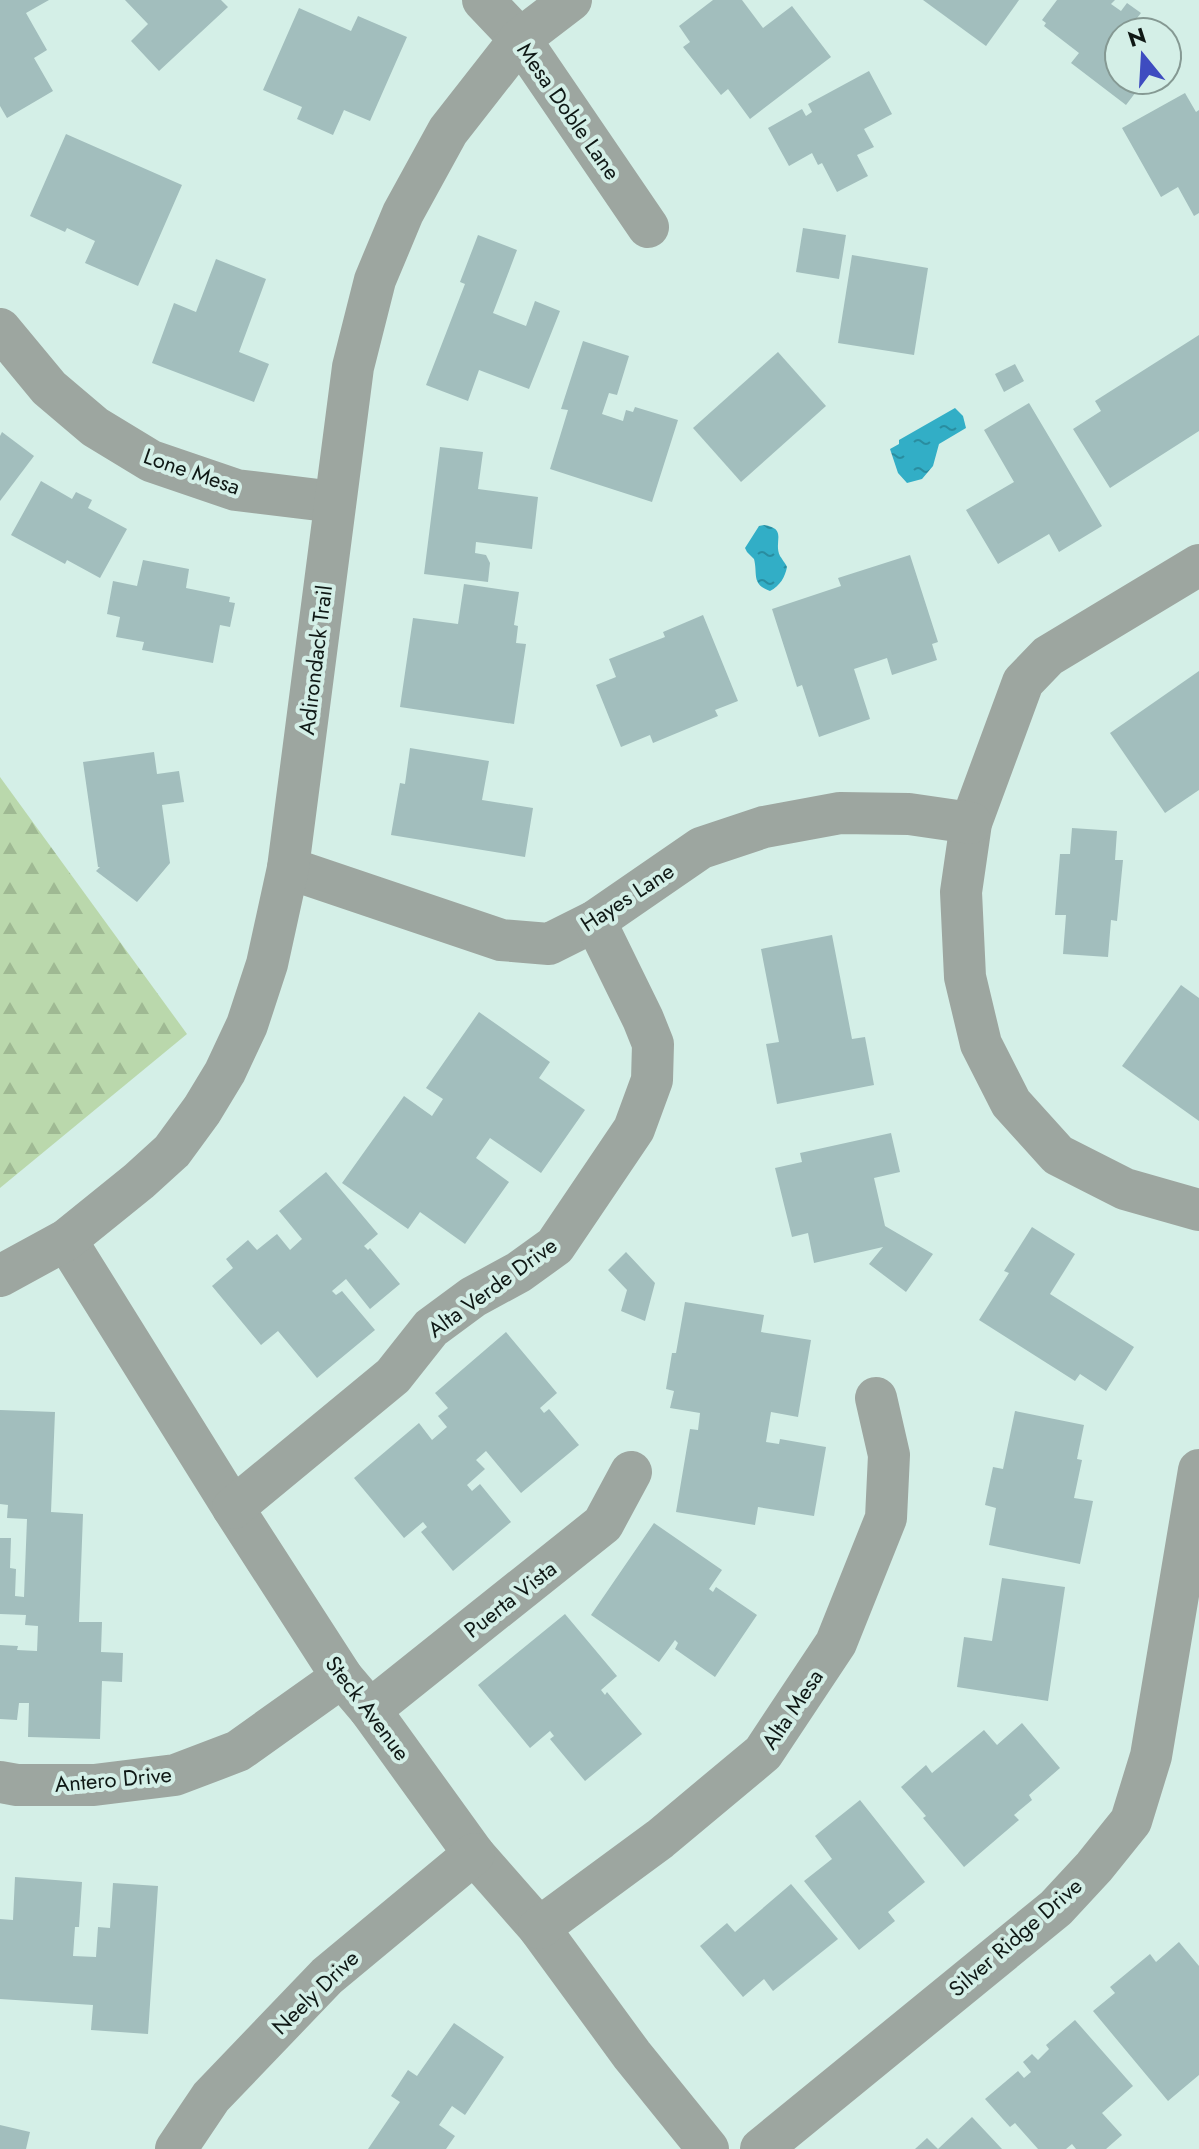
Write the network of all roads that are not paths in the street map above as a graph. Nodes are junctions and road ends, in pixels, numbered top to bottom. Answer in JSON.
{"nodes":[{"id":1,"x":483,"y":0,"type":"edge"},
{"id":2,"x":571,"y":0,"type":"edge"},
{"id":3,"x":520,"y":39,"type":"junction"},
{"id":4,"x":648,"y":227,"type":"dead end"},
{"id":5,"x":0,"y":329,"type":"edge"},
{"id":6,"x":335,"y":502,"type":"junction"},
{"id":7,"x":1199,"y":565,"type":"edge"},
{"id":8,"x":971,"y":823,"type":"junction"},
{"id":9,"x":288,"y":868,"type":"junction"},
{"id":10,"x":595,"y":921,"type":"junction"},
{"id":11,"x":1199,"y":1210,"type":"edge"},
{"id":12,"x":66,"y":1240,"type":"junction"},
{"id":13,"x":0,"y":1276,"type":"edge"},
{"id":14,"x":876,"y":1398,"type":"dead end"},
{"id":15,"x":1199,"y":1470,"type":"edge"},
{"id":16,"x":631,"y":1472,"type":"dead end"},
{"id":17,"x":233,"y":1508,"type":"junction"},
{"id":18,"x":342,"y":1677,"type":"junction"},
{"id":19,"x":370,"y":1710,"type":"junction"},
{"id":20,"x":0,"y":1782,"type":"edge"},
{"id":21,"x":474,"y":1854,"type":"junction"},
{"id":22,"x":539,"y":1928,"type":"junction"},
{"id":23,"x":176,"y":2149,"type":"edge"},
{"id":24,"x":708,"y":2149,"type":"edge"},
{"id":25,"x":761,"y":2149,"type":"edge"}],
"edges":[{"from":1,"to":3,"type":"street","name":"Mesa Doble Lane"},
{"from":2,"to":3,"type":"street","name":"Adirondack Trail"},
{"from":3,"to":4,"type":"street","name":"Mesa Doble Lane"},
{"from":3,"to":6,"type":"street","name":"Adirondack Trail"},
{"from":5,"to":6,"type":"street","name":"Lone Mesa"},
{"from":6,"to":9,"type":"street","name":"Adirondack Trail"},
{"from":7,"to":8,"type":"street"},
{"from":8,"to":10,"type":"street","name":"Hayes Lane"},
{"from":8,"to":11,"type":"street"},
{"from":9,"to":10,"type":"street","name":"Hayes Lane"},
{"from":9,"to":12,"type":"street","name":"Adirondack Trail"},
{"from":10,"to":17,"type":"street","name":"Alta Verde Drive"},
{"from":12,"to":13,"type":"street","name":"Adirondack Trail"},
{"from":12,"to":17,"type":"street","name":"Steck Avenue"},
{"from":14,"to":22,"type":"street","name":"Alta Mesa"},
{"from":15,"to":25,"type":"street","name":"Silver Ridge Drive"},
{"from":16,"to":19,"type":"street","name":"Puerta Vista"},
{"from":17,"to":18,"type":"street","name":"Steck Avenue"},
{"from":18,"to":19,"type":"street","name":"Steck Avenue"},
{"from":18,"to":20,"type":"street","name":"Antero Drive"},
{"from":19,"to":21,"type":"street","name":"Steck Avenue"},
{"from":21,"to":22,"type":"street","name":"Steck Avenue"},
{"from":21,"to":23,"type":"street","name":"Neely Drive"},
{"from":22,"to":24,"type":"street","name":"Steck Avenue"}]}
